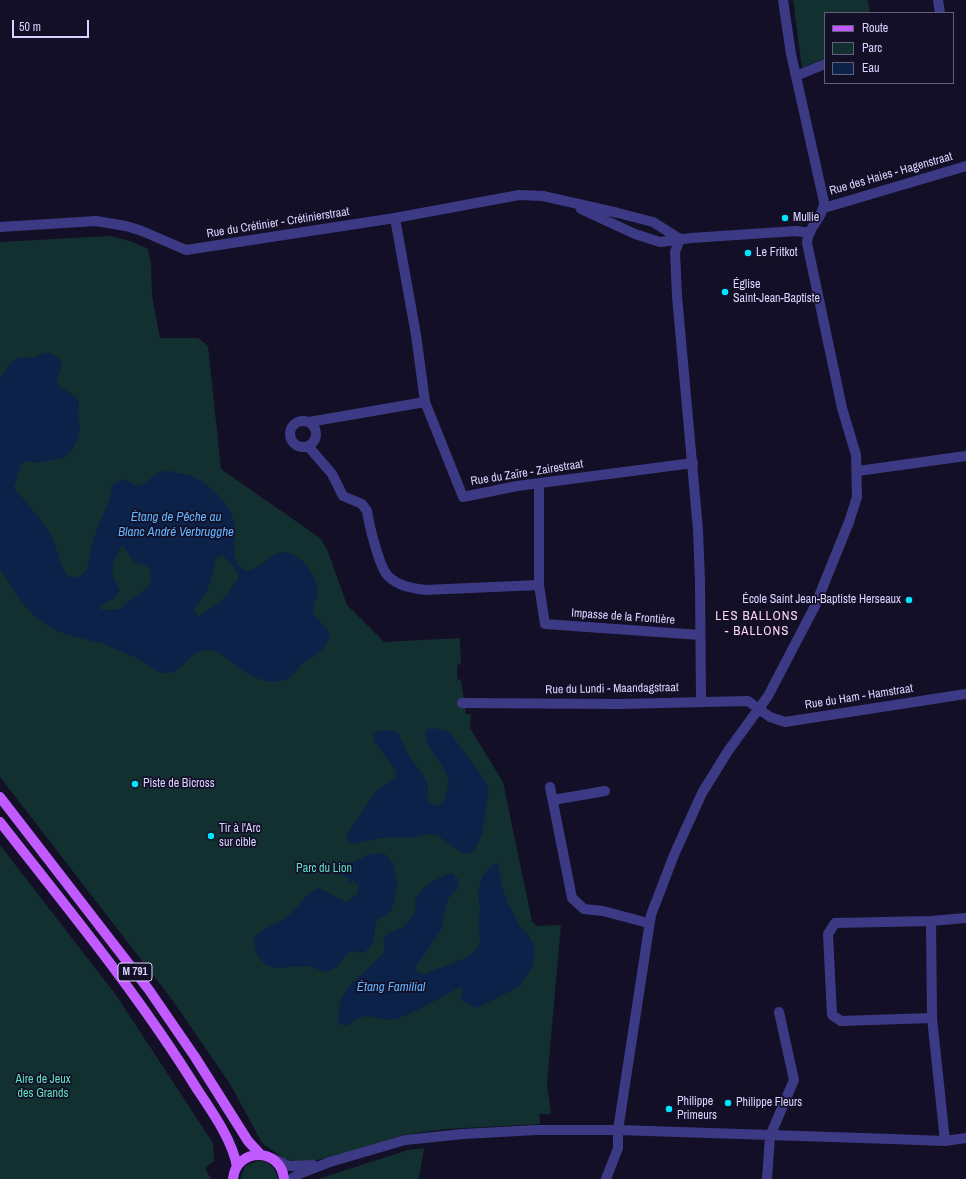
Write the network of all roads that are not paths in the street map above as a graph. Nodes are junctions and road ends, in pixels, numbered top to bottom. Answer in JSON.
{"nodes":[{"id":1,"x":783,"y":0,"type":"edge"},
{"id":2,"x":938,"y":0,"type":"edge"},
{"id":3,"x":940,"y":12,"type":"edge"},
{"id":4,"x":824,"y":64,"type":"edge"},
{"id":5,"x":796,"y":76,"type":"junction"},
{"id":6,"x":966,"y":166,"type":"edge"},
{"id":7,"x":562,"y":200,"type":"junction"},
{"id":8,"x":824,"y":208,"type":"junction"},
{"id":9,"x":395,"y":218,"type":"junction"},
{"id":10,"x":0,"y":227,"type":"edge"},
{"id":11,"x":810,"y":232,"type":"junction"},
{"id":12,"x":680,"y":239,"type":"junction"},
{"id":13,"x":425,"y":402,"type":"junction"},
{"id":14,"x":309,"y":422,"type":"junction"},
{"id":15,"x":308,"y":446,"type":"junction"},
{"id":16,"x":966,"y":456,"type":"edge"},
{"id":17,"x":693,"y":463,"type":"junction"},
{"id":18,"x":858,"y":471,"type":"junction"},
{"id":19,"x":539,"y":483,"type":"junction"},
{"id":20,"x":539,"y":586,"type":"junction"},
{"id":21,"x":700,"y":636,"type":"junction"},
{"id":22,"x":966,"y":694,"type":"edge"},
{"id":23,"x":701,"y":702,"type":"junction"},
{"id":24,"x":462,"y":703,"type":"dead end"},
{"id":25,"x":759,"y":708,"type":"junction"},
{"id":26,"x":550,"y":787,"type":"dead end"},
{"id":27,"x":605,"y":791,"type":"dead end"},
{"id":28,"x":0,"y":797,"type":"edge"},
{"id":29,"x":553,"y":800,"type":"junction"},
{"id":30,"x":0,"y":822,"type":"edge"},
{"id":31,"x":966,"y":918,"type":"edge"},
{"id":32,"x":931,"y":921,"type":"junction"},
{"id":33,"x":648,"y":923,"type":"junction"},
{"id":34,"x":779,"y":1012,"type":"dead end"},
{"id":35,"x":932,"y":1018,"type":"junction"},
{"id":36,"x":618,"y":1130,"type":"junction"},
{"id":37,"x":770,"y":1136,"type":"junction"},
{"id":38,"x":966,"y":1138,"type":"edge"},
{"id":39,"x":945,"y":1141,"type":"junction"},
{"id":40,"x":260,"y":1154,"type":"junction"},
{"id":41,"x":274,"y":1159,"type":"junction"},
{"id":42,"x":330,"y":1162,"type":"junction"},
{"id":43,"x":234,"y":1174,"type":"edge"},
{"id":44,"x":284,"y":1179,"type":"edge"},
{"id":45,"x":291,"y":1179,"type":"edge"},
{"id":46,"x":606,"y":1179,"type":"edge"},
{"id":47,"x":767,"y":1179,"type":"edge"}],
"edges":[{"from":1,"to":5,"type":"street"},
{"from":2,"to":3,"type":"street"},
{"from":4,"to":5,"type":"street"},
{"from":5,"to":8,"type":"street"},
{"from":6,"to":8,"type":"street","name":"Rue des Haies - Hagenstraat"},
{"from":7,"to":9,"type":"street","name":"Rue du Crétinier - Crétinierstraat"},
{"from":7,"to":12,"type":"street","name":"Rue du Crétinier - Crétinierstraat"},
{"from":7,"to":12,"type":"street","name":"Rue du Crétinier - Crétinierstraat"},
{"from":8,"to":11,"type":"street"},
{"from":9,"to":10,"type":"street","name":"Rue du Crétinier - Crétinierstraat"},
{"from":9,"to":13,"type":"street","name":"Rue du Zaïre - Zairestraat"},
{"from":11,"to":12,"type":"street","name":"Rue du Crétinier - Crétinierstraat"},
{"from":11,"to":18,"type":"street"},
{"from":12,"to":17,"type":"street"},
{"from":13,"to":14,"type":"street"},
{"from":13,"to":19,"type":"street","name":"Rue du Zaïre - Zairestraat"},
{"from":14,"to":15,"type":"street"},
{"from":14,"to":15,"type":"street"},
{"from":15,"to":20,"type":"street"},
{"from":16,"to":18,"type":"street"},
{"from":17,"to":19,"type":"street","name":"Rue du Zaïre - Zairestraat"},
{"from":17,"to":21,"type":"street"},
{"from":18,"to":25,"type":"street"},
{"from":19,"to":20,"type":"street"},
{"from":20,"to":21,"type":"street","name":"Impasse de la Frontière"},
{"from":21,"to":23,"type":"street"},
{"from":22,"to":25,"type":"street","name":"Rue du Ham - Hamstraat"},
{"from":23,"to":24,"type":"street","name":"Rue du Lundi - Maandagstraat"},
{"from":23,"to":25,"type":"street","name":"Rue du Lundi - Maandagstraat"},
{"from":25,"to":33,"type":"street"},
{"from":26,"to":29,"type":"street"},
{"from":27,"to":29,"type":"street"},
{"from":28,"to":40,"type":"main road","number":"M 791"},
{"from":29,"to":33,"type":"street"},
{"from":30,"to":43,"type":"main road","number":"M 791"},
{"from":31,"to":32,"type":"street"},
{"from":32,"to":35,"type":"street"},
{"from":32,"to":35,"type":"street"},
{"from":33,"to":36,"type":"street"},
{"from":34,"to":37,"type":"street"},
{"from":35,"to":39,"type":"street"},
{"from":36,"to":37,"type":"street"},
{"from":36,"to":42,"type":"street"},
{"from":36,"to":46,"type":"street"},
{"from":37,"to":39,"type":"street"},
{"from":37,"to":47,"type":"street"},
{"from":38,"to":39,"type":"street"},
{"from":40,"to":41,"type":"main road"},
{"from":40,"to":43,"type":"main road"},
{"from":41,"to":42,"type":"street"},
{"from":41,"to":44,"type":"main road"},
{"from":42,"to":45,"type":"street"}]}
